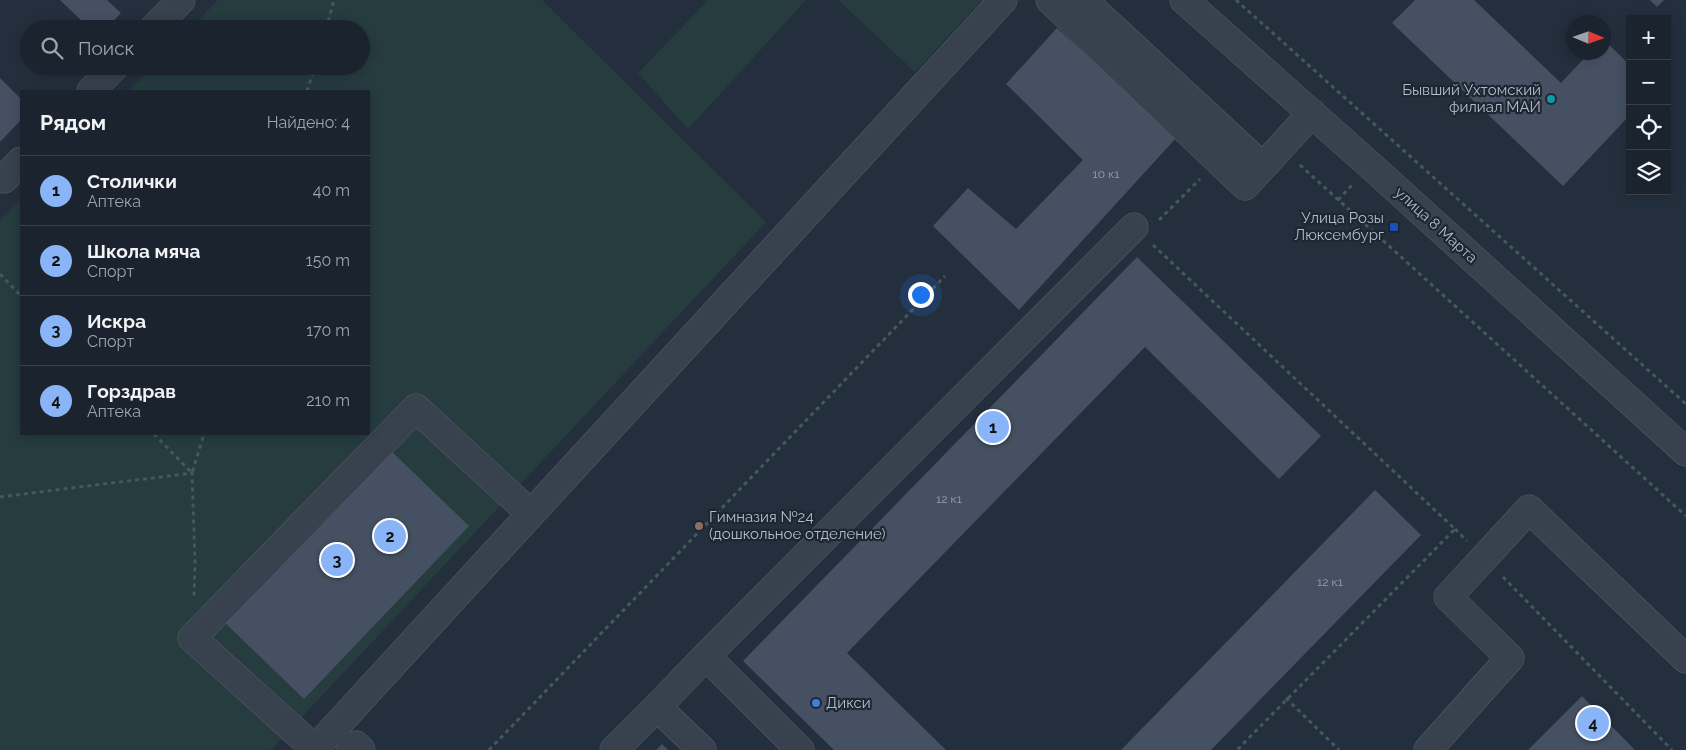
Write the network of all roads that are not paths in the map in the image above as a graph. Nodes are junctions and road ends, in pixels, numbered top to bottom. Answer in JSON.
{"nodes":[{"id":1,"x":181,"y":0,"type":"edge"},
{"id":2,"x":1003,"y":0,"type":"edge"},
{"id":3,"x":1050,"y":0,"type":"edge"},
{"id":4,"x":1083,"y":0,"type":"edge"},
{"id":5,"x":1184,"y":0,"type":"edge"},
{"id":6,"x":162,"y":20,"type":"edge"},
{"id":7,"x":106,"y":75,"type":"edge"},
{"id":8,"x":92,"y":90,"type":"edge"},
{"id":9,"x":1312,"y":113,"type":"junction"},
{"id":10,"x":1271,"y":156,"type":"junction"},
{"id":11,"x":1138,"y":232,"type":"road end"},
{"id":12,"x":1686,"y":452,"type":"edge"},
{"id":13,"x":531,"y":514,"type":"junction"},
{"id":14,"x":706,"y":656,"type":"junction"},
{"id":15,"x":1686,"y":659,"type":"edge"},
{"id":16,"x":657,"y":707,"type":"junction"},
{"id":17,"x":314,"y":749,"type":"edge"},
{"id":18,"x":351,"y":750,"type":"edge"},
{"id":19,"x":361,"y":750,"type":"edge"},
{"id":20,"x":614,"y":750,"type":"edge"},
{"id":21,"x":702,"y":750,"type":"edge"},
{"id":22,"x":800,"y":750,"type":"edge"},
{"id":23,"x":1428,"y":750,"type":"edge"}],
"edges":[{"from":1,"to":6,"type":"street"},
{"from":2,"to":13,"type":"street"},
{"from":3,"to":10,"type":"street"},
{"from":4,"to":10,"type":"street"},
{"from":5,"to":9,"type":"street","name":"улица 8 Марта"},
{"from":7,"to":8,"type":"street"},
{"from":9,"to":10,"type":"street"},
{"from":9,"to":12,"type":"street","name":"улица 8 Марта"},
{"from":11,"to":14,"type":"street"},
{"from":13,"to":17,"type":"street"},
{"from":13,"to":17,"type":"street"},
{"from":14,"to":16,"type":"street"},
{"from":14,"to":22,"type":"street"},
{"from":15,"to":23,"type":"street"},
{"from":16,"to":20,"type":"street"},
{"from":16,"to":21,"type":"street"},
{"from":18,"to":19,"type":"street"}]}
